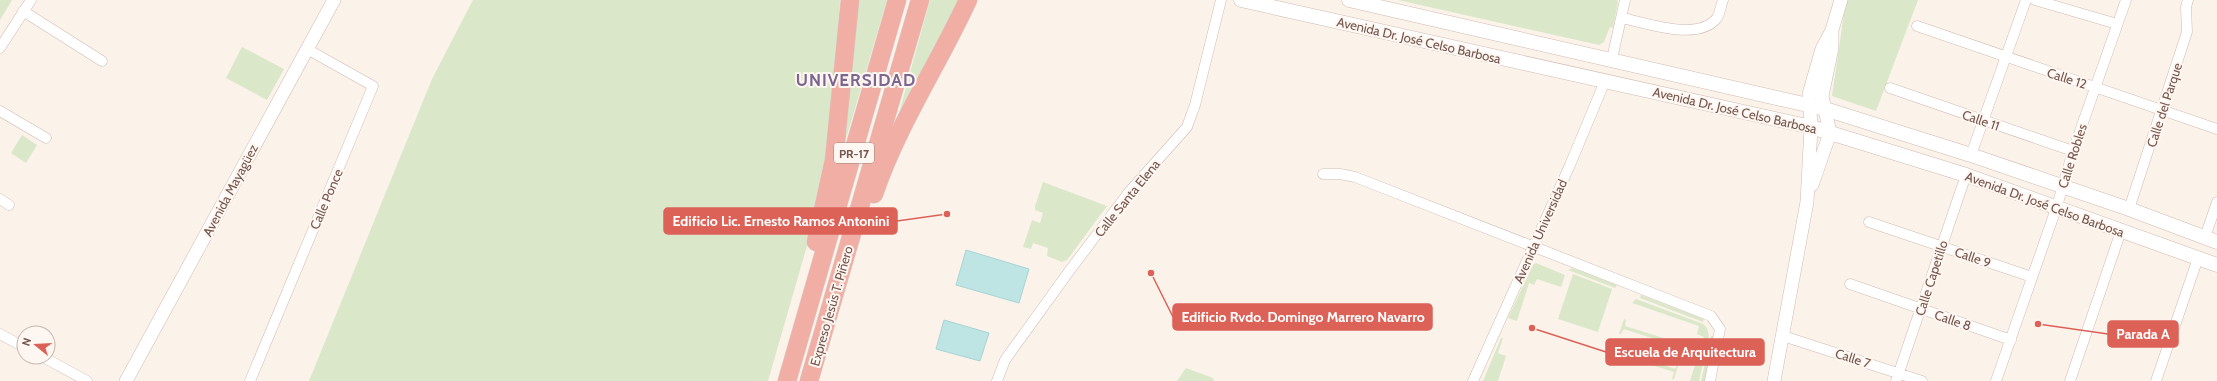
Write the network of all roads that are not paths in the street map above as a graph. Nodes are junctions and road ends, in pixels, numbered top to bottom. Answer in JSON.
{"nodes":[{"id":1,"x":31,"y":0,"type":"edge"},
{"id":2,"x":334,"y":0,"type":"edge"},
{"id":3,"x":897,"y":0,"type":"edge"},
{"id":4,"x":920,"y":0,"type":"edge"},
{"id":5,"x":968,"y":0,"type":"edge"},
{"id":6,"x":981,"y":0,"type":"edge"},
{"id":7,"x":1221,"y":0,"type":"edge"},
{"id":8,"x":1241,"y":0,"type":"edge"},
{"id":9,"x":1349,"y":0,"type":"edge"},
{"id":10,"x":1625,"y":0,"type":"edge"},
{"id":11,"x":1723,"y":0,"type":"edge"},
{"id":12,"x":1841,"y":0,"type":"edge"},
{"id":13,"x":2026,"y":0,"type":"edge"},
{"id":14,"x":2035,"y":0,"type":"edge"},
{"id":15,"x":2126,"y":0,"type":"edge"},
{"id":16,"x":2188,"y":0,"type":"edge"},
{"id":17,"x":848,"y":6,"type":"edge"},
{"id":18,"x":23,"y":11,"type":"junction"},
{"id":19,"x":1622,"y":18,"type":"junction"},
{"id":20,"x":1432,"y":19,"type":"junction"},
{"id":21,"x":2117,"y":24,"type":"junction"},
{"id":22,"x":1917,"y":26,"type":"dead end"},
{"id":23,"x":1832,"y":30,"type":"junction"},
{"id":24,"x":1427,"y":41,"type":"junction"},
{"id":25,"x":946,"y":46,"type":"junction"},
{"id":26,"x":0,"y":48,"type":"edge"},
{"id":27,"x":307,"y":49,"type":"junction"},
{"id":28,"x":2005,"y":57,"type":"junction"},
{"id":29,"x":1612,"y":59,"type":"junction"},
{"id":30,"x":102,"y":61,"type":"dead end"},
{"id":31,"x":1605,"y":81,"type":"junction"},
{"id":32,"x":2095,"y":87,"type":"junction"},
{"id":33,"x":1890,"y":88,"type":"dead end"},
{"id":34,"x":1810,"y":106,"type":"junction"},
{"id":35,"x":1825,"y":110,"type":"junction"},
{"id":36,"x":2163,"y":110,"type":"junction"},
{"id":37,"x":0,"y":111,"type":"edge"},
{"id":38,"x":1984,"y":120,"type":"junction"},
{"id":39,"x":1812,"y":127,"type":"junction"},
{"id":40,"x":2217,"y":129,"type":"edge"},
{"id":41,"x":1830,"y":133,"type":"junction"},
{"id":42,"x":46,"y":138,"type":"dead end"},
{"id":43,"x":2073,"y":151,"type":"junction"},
{"id":44,"x":1971,"y":155,"type":"junction"},
{"id":45,"x":1323,"y":174,"type":"dead end"},
{"id":46,"x":1966,"y":175,"type":"junction"},
{"id":47,"x":2062,"y":186,"type":"junction"},
{"id":48,"x":0,"y":199,"type":"edge"},
{"id":49,"x":1807,"y":202,"type":"junction"},
{"id":50,"x":2217,"y":202,"type":"edge"},
{"id":51,"x":9,"y":205,"type":"dead end"},
{"id":52,"x":2056,"y":206,"type":"junction"},
{"id":53,"x":2129,"y":209,"type":"junction"},
{"id":54,"x":1869,"y":222,"type":"dead end"},
{"id":55,"x":2122,"y":231,"type":"junction"},
{"id":56,"x":2211,"y":239,"type":"edge"},
{"id":57,"x":1941,"y":246,"type":"junction"},
{"id":58,"x":1533,"y":248,"type":"junction"},
{"id":59,"x":2198,"y":258,"type":"junction"},
{"id":60,"x":2217,"y":265,"type":"edge"},
{"id":61,"x":2032,"y":277,"type":"junction"},
{"id":62,"x":838,"y":279,"type":"junction"},
{"id":63,"x":1850,"y":284,"type":"dead end"},
{"id":64,"x":809,"y":305,"type":"junction"},
{"id":65,"x":1921,"y":308,"type":"junction"},
{"id":66,"x":0,"y":334,"type":"edge"},
{"id":67,"x":1783,"y":336,"type":"junction"},
{"id":68,"x":2011,"y":340,"type":"junction"},
{"id":69,"x":16,"y":343,"type":"edge"},
{"id":70,"x":56,"y":364,"type":"edge"},
{"id":71,"x":1898,"y":377,"type":"edge"},
{"id":72,"x":252,"y":380,"type":"edge"},
{"id":73,"x":87,"y":381,"type":"edge"},
{"id":74,"x":126,"y":381,"type":"edge"},
{"id":75,"x":787,"y":381,"type":"edge"},
{"id":76,"x":809,"y":381,"type":"edge"},
{"id":77,"x":997,"y":381,"type":"edge"},
{"id":78,"x":1473,"y":381,"type":"edge"},
{"id":79,"x":1710,"y":381,"type":"edge"},
{"id":80,"x":1774,"y":381,"type":"edge"},
{"id":81,"x":1922,"y":381,"type":"edge"},
{"id":82,"x":1996,"y":381,"type":"edge"},
{"id":83,"x":2070,"y":381,"type":"edge"},
{"id":84,"x":2156,"y":381,"type":"edge"}],
"edges":[{"from":1,"to":18,"type":"street"},
{"from":2,"to":27,"type":"street","name":"Avenida Mayagüez"},
{"from":3,"to":64,"type":"highway","name":"Expreso Jesús T. Piñero","number":"PR-17"},
{"from":4,"to":62,"type":"highway","name":"Expreso Jesús T. Piñero","number":"PR-17"},
{"from":5,"to":25,"type":"highway"},
{"from":6,"to":25,"type":"highway"},
{"from":7,"to":77,"type":"street","name":"Calle Santa Elena"},
{"from":8,"to":24,"type":"main road","name":"Avenida Dr. José Celso Barbosa"},
{"from":9,"to":20,"type":"main road","name":"Avenida Dr. José Celso Barbosa"},
{"from":10,"to":19,"type":"street"},
{"from":11,"to":19,"type":"street"},
{"from":12,"to":23,"type":"street"},
{"from":13,"to":28,"type":"street"},
{"from":14,"to":21,"type":"street"},
{"from":15,"to":21,"type":"street","name":"Calle Robles"},
{"from":16,"to":36,"type":"street","name":"Calle del Parque"},
{"from":17,"to":64,"type":"highway"},
{"from":18,"to":26,"type":"street"},
{"from":18,"to":30,"type":"street"},
{"from":19,"to":29,"type":"street"},
{"from":20,"to":24,"type":"main road"},
{"from":20,"to":29,"type":"main road","name":"Avenida Dr. José Celso Barbosa"},
{"from":21,"to":32,"type":"street","name":"Calle Robles"},
{"from":22,"to":28,"type":"street","name":"Calle 12"},
{"from":23,"to":34,"type":"street"},
{"from":23,"to":35,"type":"street"},
{"from":24,"to":31,"type":"main road","name":"Avenida Dr. José Celso Barbosa"},
{"from":25,"to":62,"type":"highway"},
{"from":27,"to":72,"type":"street","name":"Calle Ponce"},
{"from":27,"to":74,"type":"street","name":"Avenida Mayagüez"},
{"from":28,"to":32,"type":"street","name":"Calle 12"},
{"from":28,"to":38,"type":"street"},
{"from":29,"to":34,"type":"main road","name":"Avenida Dr. José Celso Barbosa"},
{"from":31,"to":39,"type":"main road","name":"Avenida Dr. José Celso Barbosa"},
{"from":31,"to":58,"type":"street","name":"Avenida Universidad"},
{"from":32,"to":36,"type":"street","name":"Calle 12"},
{"from":32,"to":43,"type":"street","name":"Calle Robles"},
{"from":33,"to":38,"type":"street","name":"Calle 11"},
{"from":34,"to":35,"type":"main road","name":"Avenida Dr. José Celso Barbosa"},
{"from":34,"to":39,"type":"street"},
{"from":35,"to":41,"type":"street"},
{"from":35,"to":44,"type":"main road","name":"Avenida Dr. José Celso Barbosa"},
{"from":36,"to":40,"type":"street","name":"Calle 12"},
{"from":36,"to":53,"type":"street","name":"Calle del Parque"},
{"from":37,"to":42,"type":"street"},
{"from":38,"to":43,"type":"street","name":"Calle 11"},
{"from":38,"to":44,"type":"street"},
{"from":39,"to":41,"type":"main road","name":"Avenida Dr. José Celso Barbosa"},
{"from":39,"to":49,"type":"street"},
{"from":41,"to":46,"type":"main road","name":"Avenida Dr. José Celso Barbosa"},
{"from":41,"to":49,"type":"street"},
{"from":43,"to":47,"type":"street","name":"Calle Robles"},
{"from":44,"to":47,"type":"main road","name":"Avenida Dr. José Celso Barbosa"},
{"from":45,"to":58,"type":"street"},
{"from":46,"to":52,"type":"main road","name":"Avenida Dr. José Celso Barbosa"},
{"from":46,"to":57,"type":"street","name":"Calle Capetillo"},
{"from":47,"to":52,"type":"street","name":"Calle Robles"},
{"from":47,"to":53,"type":"main road","name":"Avenida Dr. José Celso Barbosa"},
{"from":48,"to":51,"type":"street"},
{"from":49,"to":67,"type":"street"},
{"from":50,"to":56,"type":"street"},
{"from":52,"to":55,"type":"main road","name":"Avenida Dr. José Celso Barbosa"},
{"from":52,"to":61,"type":"street","name":"Calle Robles"},
{"from":53,"to":56,"type":"main road","name":"Avenida Dr. José Celso Barbosa"},
{"from":54,"to":57,"type":"street","name":"Calle 9"},
{"from":55,"to":59,"type":"main road","name":"Avenida Dr. José Celso Barbosa"},
{"from":55,"to":83,"type":"street"},
{"from":57,"to":61,"type":"street","name":"Calle 9"},
{"from":57,"to":65,"type":"street","name":"Calle Capetillo"},
{"from":58,"to":78,"type":"street","name":"Avenida Universidad"},
{"from":58,"to":79,"type":"street"},
{"from":59,"to":60,"type":"main road","name":"Avenida Dr. José Celso Barbosa"},
{"from":59,"to":84,"type":"street"},
{"from":61,"to":68,"type":"street","name":"Calle Robles"},
{"from":62,"to":76,"type":"highway","name":"Expreso Jesús T. Piñero","number":"PR-17"},
{"from":63,"to":65,"type":"street","name":"Calle 8"},
{"from":64,"to":75,"type":"highway","name":"Expreso Jesús T. Piñero","number":"PR-17"},
{"from":65,"to":68,"type":"street","name":"Calle 8"},
{"from":65,"to":71,"type":"street","name":"Calle Capetillo"},
{"from":66,"to":69,"type":"street"},
{"from":67,"to":71,"type":"street","name":"Calle 7"},
{"from":67,"to":80,"type":"street"},
{"from":68,"to":82,"type":"street","name":"Calle Robles"},
{"from":70,"to":73,"type":"street"},
{"from":71,"to":81,"type":"street","name":"Calle 7"}]}
